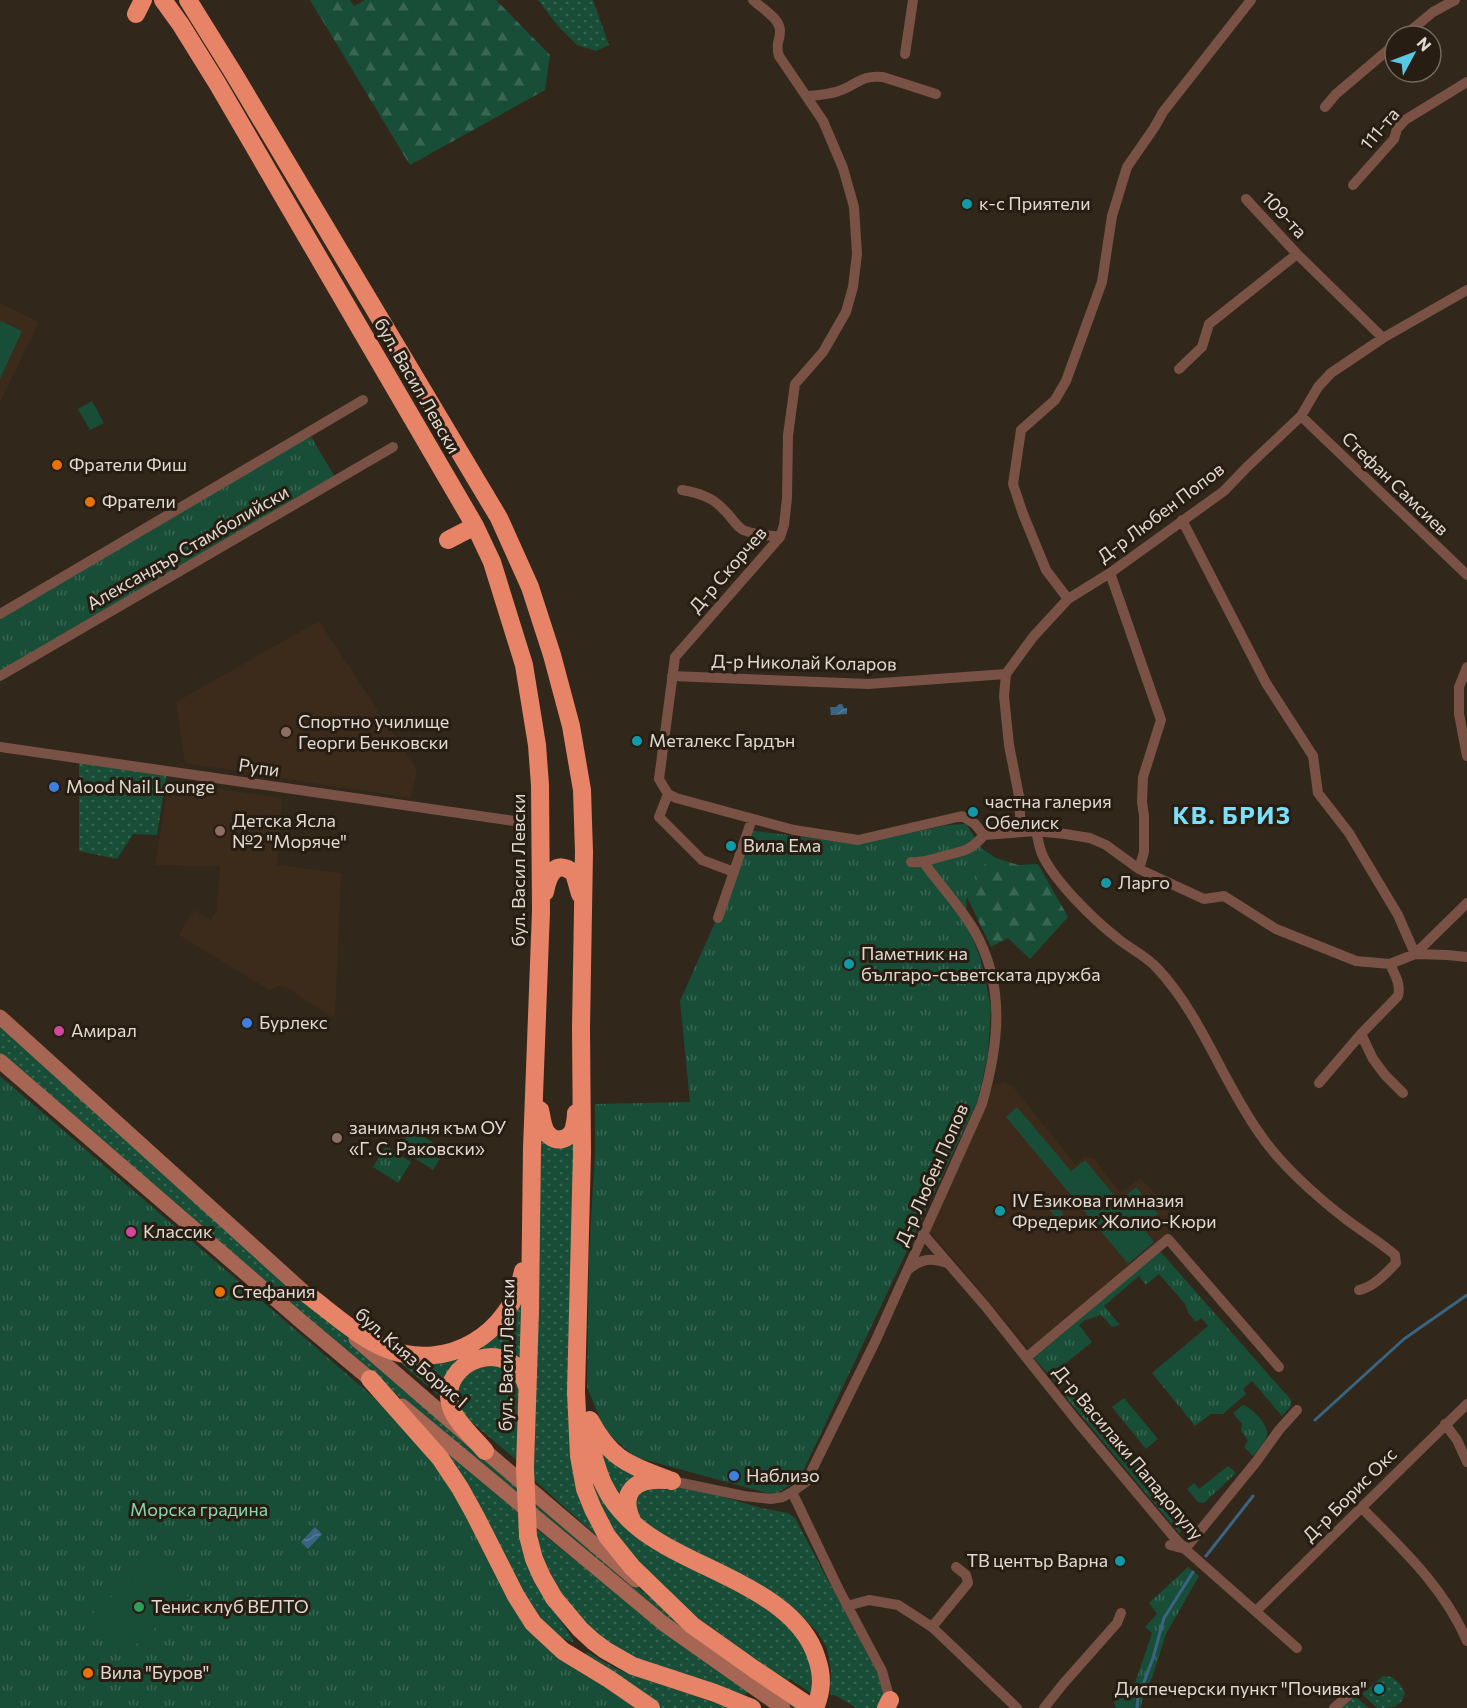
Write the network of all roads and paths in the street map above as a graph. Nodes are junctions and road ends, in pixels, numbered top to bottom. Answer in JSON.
{"nodes":[{"id":1,"x":163,"y":0,"type":"edge"},
{"id":2,"x":188,"y":0,"type":"edge"},
{"id":3,"x":753,"y":0,"type":"edge"},
{"id":4,"x":913,"y":0,"type":"edge"},
{"id":5,"x":1251,"y":0,"type":"edge"},
{"id":6,"x":1455,"y":0,"type":"edge"},
{"id":7,"x":1418,"y":24,"type":"edge"},
{"id":8,"x":905,"y":54,"type":"dead end"},
{"id":9,"x":1383,"y":54,"type":"edge"},
{"id":10,"x":234,"y":74,"type":"junction"},
{"id":11,"x":1467,"y":82,"type":"edge"},
{"id":12,"x":218,"y":83,"type":"junction"},
{"id":13,"x":936,"y":94,"type":"dead end"},
{"id":14,"x":807,"y":96,"type":"junction"},
{"id":15,"x":1325,"y":107,"type":"dead end"},
{"id":16,"x":1353,"y":185,"type":"dead end"},
{"id":17,"x":1246,"y":199,"type":"dead end"},
{"id":18,"x":1298,"y":255,"type":"junction"},
{"id":19,"x":1467,"y":290,"type":"edge"},
{"id":20,"x":369,"y":299,"type":"junction"},
{"id":21,"x":348,"y":308,"type":"junction"},
{"id":22,"x":1383,"y":338,"type":"junction"},
{"id":23,"x":1179,"y":369,"type":"dead end"},
{"id":24,"x":363,"y":400,"type":"dead end"},
{"id":25,"x":1300,"y":417,"type":"junction"},
{"id":26,"x":393,"y":447,"type":"dead end"},
{"id":27,"x":682,"y":490,"type":"dead end"},
{"id":28,"x":1182,"y":520,"type":"junction"},
{"id":29,"x":475,"y":526,"type":"junction"},
{"id":30,"x":780,"y":537,"type":"junction"},
{"id":31,"x":448,"y":540,"type":"dead end"},
{"id":32,"x":1110,"y":573,"type":"junction"},
{"id":33,"x":1467,"y":576,"type":"edge"},
{"id":34,"x":1068,"y":599,"type":"junction"},
{"id":35,"x":0,"y":614,"type":"edge"},
{"id":36,"x":1467,"y":667,"type":"edge"},
{"id":37,"x":1006,"y":674,"type":"junction"},
{"id":38,"x":0,"y":676,"type":"edge"},
{"id":39,"x":672,"y":676,"type":"junction"},
{"id":40,"x":0,"y":747,"type":"edge"},
{"id":41,"x":1467,"y":756,"type":"edge"},
{"id":42,"x":668,"y":794,"type":"junction"},
{"id":43,"x":752,"y":819,"type":"junction"},
{"id":44,"x":514,"y":821,"type":"dead end"},
{"id":45,"x":1036,"y":831,"type":"junction"},
{"id":46,"x":1021,"y":832,"type":"junction"},
{"id":47,"x":984,"y":835,"type":"junction"},
{"id":48,"x":911,"y":862,"type":"dead end"},
{"id":49,"x":924,"y":863,"type":"junction"},
{"id":50,"x":1139,"y":869,"type":"junction"},
{"id":51,"x":734,"y":872,"type":"junction"},
{"id":52,"x":1467,"y":903,"type":"edge"},
{"id":53,"x":582,"y":904,"type":"junction"},
{"id":54,"x":541,"y":911,"type":"junction"},
{"id":55,"x":718,"y":918,"type":"dead end"},
{"id":56,"x":1415,"y":954,"type":"junction"},
{"id":57,"x":1467,"y":957,"type":"edge"},
{"id":58,"x":1390,"y":964,"type":"junction"},
{"id":59,"x":0,"y":1017,"type":"edge"},
{"id":60,"x":1361,"y":1034,"type":"junction"},
{"id":61,"x":0,"y":1061,"type":"edge"},
{"id":62,"x":535,"y":1081,"type":"junction"},
{"id":63,"x":581,"y":1083,"type":"junction"},
{"id":64,"x":1319,"y":1083,"type":"dead end"},
{"id":65,"x":1403,"y":1093,"type":"dead end"},
{"id":66,"x":530,"y":1231,"type":"junction"},
{"id":67,"x":923,"y":1234,"type":"junction"},
{"id":68,"x":949,"y":1263,"type":"junction"},
{"id":69,"x":906,"y":1271,"type":"junction"},
{"id":70,"x":1359,"y":1290,"type":"dead end"},
{"id":71,"x":308,"y":1295,"type":"junction"},
{"id":72,"x":1027,"y":1358,"type":"junction"},
{"id":73,"x":1279,"y":1367,"type":"dead end"},
{"id":74,"x":577,"y":1371,"type":"junction"},
{"id":75,"x":370,"y":1379,"type":"junction"},
{"id":76,"x":527,"y":1390,"type":"junction"},
{"id":77,"x":576,"y":1392,"type":"junction"},
{"id":78,"x":1467,"y":1404,"type":"edge"},
{"id":79,"x":1297,"y":1410,"type":"dead end"},
{"id":80,"x":1445,"y":1424,"type":"junction"},
{"id":81,"x":484,"y":1451,"type":"junction"},
{"id":82,"x":1467,"y":1462,"type":"edge"},
{"id":83,"x":672,"y":1481,"type":"junction"},
{"id":84,"x":792,"y":1492,"type":"junction"},
{"id":85,"x":1361,"y":1508,"type":"junction"},
{"id":86,"x":633,"y":1524,"type":"junction"},
{"id":87,"x":1170,"y":1545,"type":"dead end"},
{"id":88,"x":1185,"y":1549,"type":"junction"},
{"id":89,"x":956,"y":1567,"type":"dead end"},
{"id":90,"x":555,"y":1598,"type":"junction"},
{"id":91,"x":848,"y":1606,"type":"junction"},
{"id":92,"x":1256,"y":1611,"type":"junction"},
{"id":93,"x":1121,"y":1613,"type":"dead end"},
{"id":94,"x":692,"y":1625,"type":"junction"},
{"id":95,"x":932,"y":1627,"type":"junction"},
{"id":96,"x":1467,"y":1641,"type":"edge"},
{"id":97,"x":1297,"y":1648,"type":"dead end"},
{"id":98,"x":586,"y":1665,"type":"junction"},
{"id":99,"x":1351,"y":1693,"type":"dead end"},
{"id":100,"x":888,"y":1705,"type":"edge"},
{"id":101,"x":810,"y":1706,"type":"edge"},
{"id":102,"x":651,"y":1708,"type":"edge"},
{"id":103,"x":752,"y":1708,"type":"edge"},
{"id":104,"x":783,"y":1708,"type":"edge"},
{"id":105,"x":1017,"y":1708,"type":"edge"},
{"id":106,"x":1044,"y":1708,"type":"edge"},
{"id":107,"x":1334,"y":1708,"type":"edge"}],
"edges":[{"from":1,"to":12,"type":"highway","name":"бул. Васил Левски"},
{"from":2,"to":10,"type":"highway","name":"бул. Васил Левски"},
{"from":3,"to":14,"type":"street","name":"Д-р Скорчев"},
{"from":4,"to":8,"type":"street"},
{"from":5,"to":34,"type":"street"},
{"from":6,"to":7,"type":"street"},
{"from":9,"to":15,"type":"street"},
{"from":10,"to":12,"type":"highway"},
{"from":10,"to":20,"type":"highway","name":"бул. Васил Левски"},
{"from":11,"to":16,"type":"street","name":"111-та"},
{"from":12,"to":21,"type":"highway","name":"бул. Васил Левски"},
{"from":13,"to":14,"type":"street"},
{"from":14,"to":30,"type":"street","name":"Д-р Скорчев"},
{"from":17,"to":18,"type":"street","name":"109-та"},
{"from":18,"to":22,"type":"street","name":"109-та"},
{"from":18,"to":23,"type":"street"},
{"from":19,"to":22,"type":"street","name":"Д-р Любен Попов"},
{"from":20,"to":21,"type":"highway"},
{"from":20,"to":53,"type":"highway","name":"бул. Васил Левски"},
{"from":21,"to":29,"type":"highway","name":"бул. Васил Левски"},
{"from":22,"to":25,"type":"street","name":"Д-р Любен Попов"},
{"from":24,"to":35,"type":"street","name":"Александър Стамболийски"},
{"from":25,"to":28,"type":"street","name":"Д-р Любен Попов"},
{"from":25,"to":33,"type":"street","name":"Стефан Самсиев"},
{"from":26,"to":38,"type":"street","name":"Александър Стамболийски"},
{"from":27,"to":30,"type":"street"},
{"from":28,"to":32,"type":"street","name":"Д-р Любен Попов"},
{"from":28,"to":56,"type":"street"},
{"from":29,"to":31,"type":"highway"},
{"from":29,"to":54,"type":"highway","name":"бул. Васил Левски"},
{"from":30,"to":39,"type":"street","name":"Д-р Скорчев"},
{"from":32,"to":34,"type":"street","name":"Д-р Любен Попов"},
{"from":32,"to":50,"type":"street"},
{"from":34,"to":37,"type":"street","name":"Д-р Любен Попов"},
{"from":36,"to":41,"type":"street"},
{"from":37,"to":39,"type":"street","name":"Д-р Николай Коларов"},
{"from":37,"to":46,"type":"street"},
{"from":39,"to":42,"type":"street","name":"Д-р Скорчев"},
{"from":40,"to":44,"type":"street","name":"Рупи"},
{"from":42,"to":43,"type":"street"},
{"from":42,"to":51,"type":"street"},
{"from":43,"to":47,"type":"street"},
{"from":43,"to":51,"type":"street"},
{"from":45,"to":46,"type":"street"},
{"from":45,"to":50,"type":"street"},
{"from":45,"to":70,"type":"street"},
{"from":46,"to":47,"type":"street"},
{"from":47,"to":49,"type":"street"},
{"from":48,"to":49,"type":"street"},
{"from":49,"to":67,"type":"street","name":"Д-р Любен Попов"},
{"from":50,"to":58,"type":"street"},
{"from":51,"to":55,"type":"street"},
{"from":52,"to":56,"type":"street"},
{"from":53,"to":54,"type":"highway"},
{"from":53,"to":63,"type":"highway","name":"бул. Васил Левски"},
{"from":54,"to":62,"type":"highway","name":"бул. Васил Левски"},
{"from":56,"to":57,"type":"street"},
{"from":56,"to":58,"type":"street"},
{"from":58,"to":60,"type":"street"},
{"from":59,"to":71,"type":"main road","name":"бул. Княз Борис I"},
{"from":60,"to":64,"type":"street"},
{"from":60,"to":65,"type":"street"},
{"from":61,"to":75,"type":"main road"},
{"from":62,"to":63,"type":"highway"},
{"from":62,"to":66,"type":"highway","name":"бул. Васил Левски"},
{"from":63,"to":74,"type":"highway","name":"бул. Васил Левски"},
{"from":66,"to":71,"type":"highway"},
{"from":66,"to":76,"type":"highway","name":"бул. Васил Левски"},
{"from":67,"to":68,"type":"street","name":"Д-р Василаки Пападопулу"},
{"from":67,"to":69,"type":"street","name":"Д-р Любен Попов"},
{"from":68,"to":69,"type":"street"},
{"from":68,"to":72,"type":"street","name":"Д-р Василаки Пападопулу"},
{"from":69,"to":84,"type":"street","name":"Д-р Любен Попов"},
{"from":71,"to":81,"type":"main road","name":"бул. Княз Борис I"},
{"from":72,"to":73,"type":"street"},
{"from":72,"to":88,"type":"street","name":"Д-р Василаки Пападопулу"},
{"from":74,"to":77,"type":"highway","name":"бул. Васил Левски"},
{"from":74,"to":83,"type":"highway"},
{"from":75,"to":98,"type":"highway"},
{"from":75,"to":104,"type":"main road"},
{"from":76,"to":81,"type":"highway"},
{"from":76,"to":90,"type":"highway","name":"бул. Васил Левски"},
{"from":77,"to":86,"type":"highway"},
{"from":77,"to":94,"type":"highway","name":"бул. Васил Левски"},
{"from":78,"to":80,"type":"street","name":"Д-р Борис Окс"},
{"from":79,"to":88,"type":"street"},
{"from":80,"to":82,"type":"street"},
{"from":80,"to":85,"type":"street","name":"Д-р Борис Окс"},
{"from":81,"to":94,"type":"main road","name":"бул. Княз Борис I"},
{"from":83,"to":84,"type":"street"},
{"from":83,"to":86,"type":"highway"},
{"from":84,"to":91,"type":"street"},
{"from":85,"to":92,"type":"street","name":"Д-р Борис Окс"},
{"from":85,"to":96,"type":"street"},
{"from":86,"to":101,"type":"highway"},
{"from":87,"to":88,"type":"street"},
{"from":88,"to":92,"type":"street","name":"Д-р Василаки Пападопулу"},
{"from":89,"to":95,"type":"street"},
{"from":90,"to":98,"type":"highway"},
{"from":90,"to":103,"type":"highway","name":"бул. Васил Левски"},
{"from":91,"to":95,"type":"street"},
{"from":91,"to":100,"type":"street"},
{"from":92,"to":97,"type":"street","name":"Д-р Василаки Пападопулу"},
{"from":93,"to":106,"type":"street"},
{"from":94,"to":101,"type":"highway","name":"бул. Княз Борис I"},
{"from":95,"to":105,"type":"street"},
{"from":98,"to":102,"type":"highway"},
{"from":99,"to":107,"type":"street"}]}
